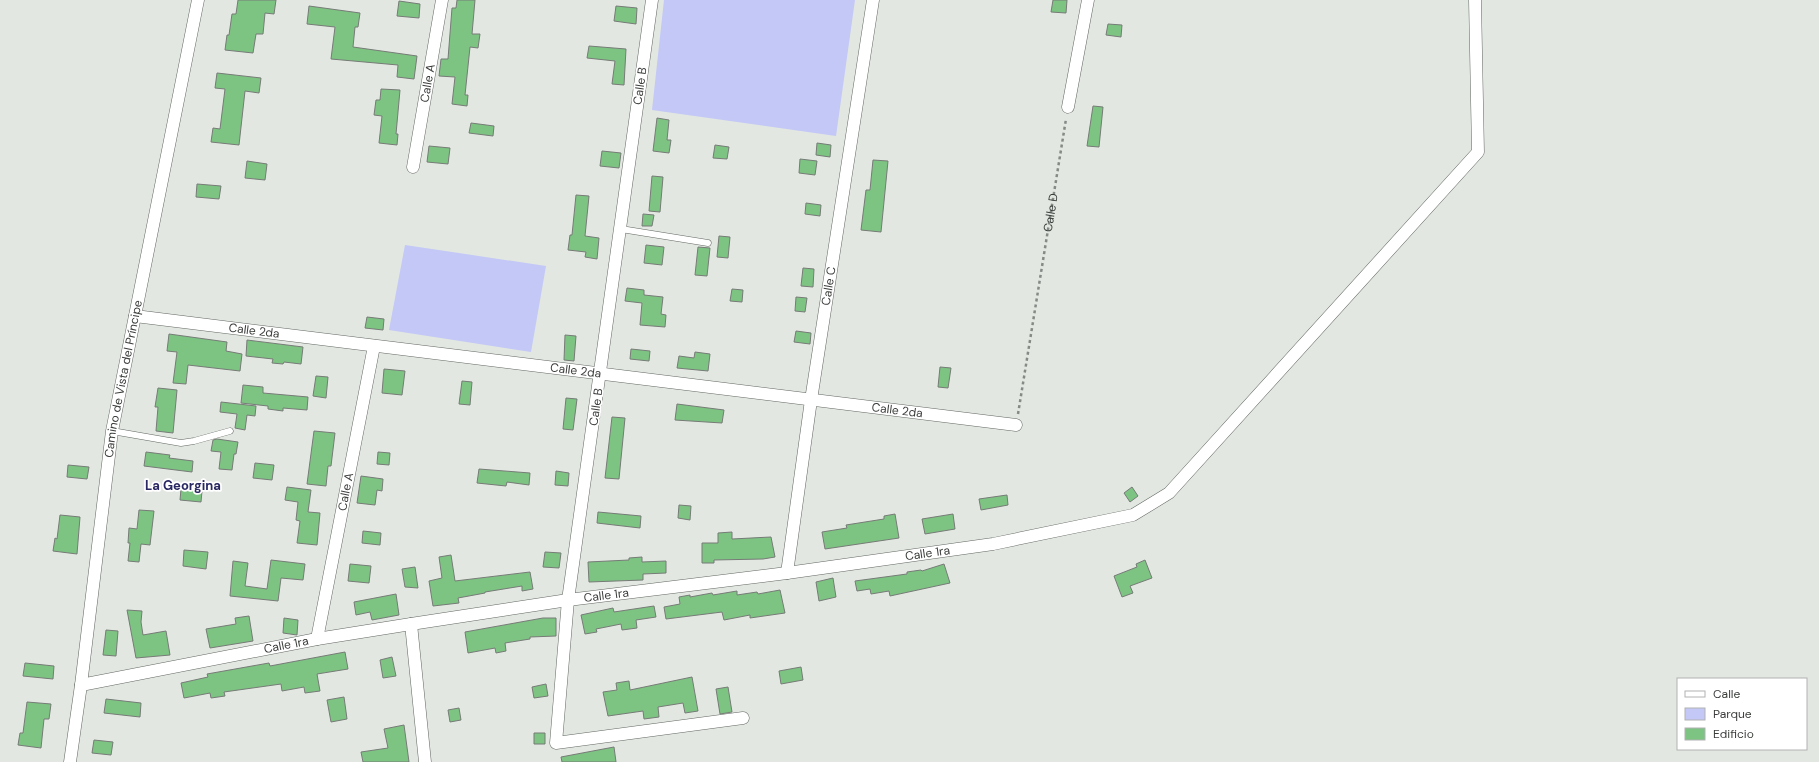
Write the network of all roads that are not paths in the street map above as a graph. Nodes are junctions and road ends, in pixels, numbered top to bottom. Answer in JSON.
{"nodes":[{"id":1,"x":198,"y":0,"type":"edge"},
{"id":2,"x":442,"y":0,"type":"edge"},
{"id":3,"x":652,"y":0,"type":"edge"},
{"id":4,"x":873,"y":0,"type":"edge"},
{"id":5,"x":1088,"y":0,"type":"edge"},
{"id":6,"x":1475,"y":0,"type":"edge"},
{"id":7,"x":1068,"y":107,"type":"road end"},
{"id":8,"x":413,"y":168,"type":"dead end"},
{"id":9,"x":621,"y":229,"type":"junction"},
{"id":10,"x":708,"y":243,"type":"dead end"},
{"id":11,"x":135,"y":316,"type":"junction"},
{"id":12,"x":374,"y":346,"type":"junction"},
{"id":13,"x":601,"y":375,"type":"junction"},
{"id":14,"x":811,"y":400,"type":"junction"},
{"id":15,"x":1016,"y":425,"type":"road end"},
{"id":16,"x":112,"y":431,"type":"junction"},
{"id":17,"x":230,"y":431,"type":"dead end"},
{"id":18,"x":787,"y":573,"type":"junction"},
{"id":19,"x":568,"y":600,"type":"junction"},
{"id":20,"x":411,"y":624,"type":"junction"},
{"id":21,"x":317,"y":639,"type":"junction"},
{"id":22,"x":81,"y":685,"type":"junction"},
{"id":23,"x":743,"y":718,"type":"dead end"},
{"id":24,"x":70,"y":762,"type":"edge"},
{"id":25,"x":425,"y":762,"type":"edge"}],
"edges":[{"from":1,"to":11,"type":"street","name":"Camino de Vista del Príncipe"},
{"from":2,"to":8,"type":"street","name":"Calle A"},
{"from":3,"to":9,"type":"street","name":"Calle B"},
{"from":4,"to":14,"type":"street","name":"Calle C"},
{"from":5,"to":7,"type":"street"},
{"from":6,"to":18,"type":"street","name":"Calle 1ra"},
{"from":9,"to":10,"type":"lane"},
{"from":9,"to":13,"type":"street","name":"Calle B"},
{"from":11,"to":12,"type":"street","name":"Calle 2da"},
{"from":11,"to":16,"type":"street","name":"Camino de Vista del Príncipe"},
{"from":12,"to":13,"type":"street","name":"Calle 2da"},
{"from":12,"to":21,"type":"street","name":"Calle A"},
{"from":13,"to":14,"type":"street","name":"Calle 2da"},
{"from":13,"to":19,"type":"street","name":"Calle B"},
{"from":14,"to":15,"type":"street","name":"Calle 2da"},
{"from":14,"to":18,"type":"street","name":"Calle C"},
{"from":16,"to":17,"type":"lane"},
{"from":16,"to":22,"type":"street","name":"Camino de Vista del Príncipe"},
{"from":18,"to":19,"type":"street","name":"Calle 1ra"},
{"from":19,"to":20,"type":"street","name":"Calle 1ra"},
{"from":19,"to":23,"type":"street","name":"Calle B"},
{"from":20,"to":21,"type":"street","name":"Calle 1ra"},
{"from":20,"to":25,"type":"street"},
{"from":21,"to":22,"type":"street","name":"Calle 1ra"},
{"from":22,"to":24,"type":"street","name":"Camino de Vista del Príncipe"}]}
